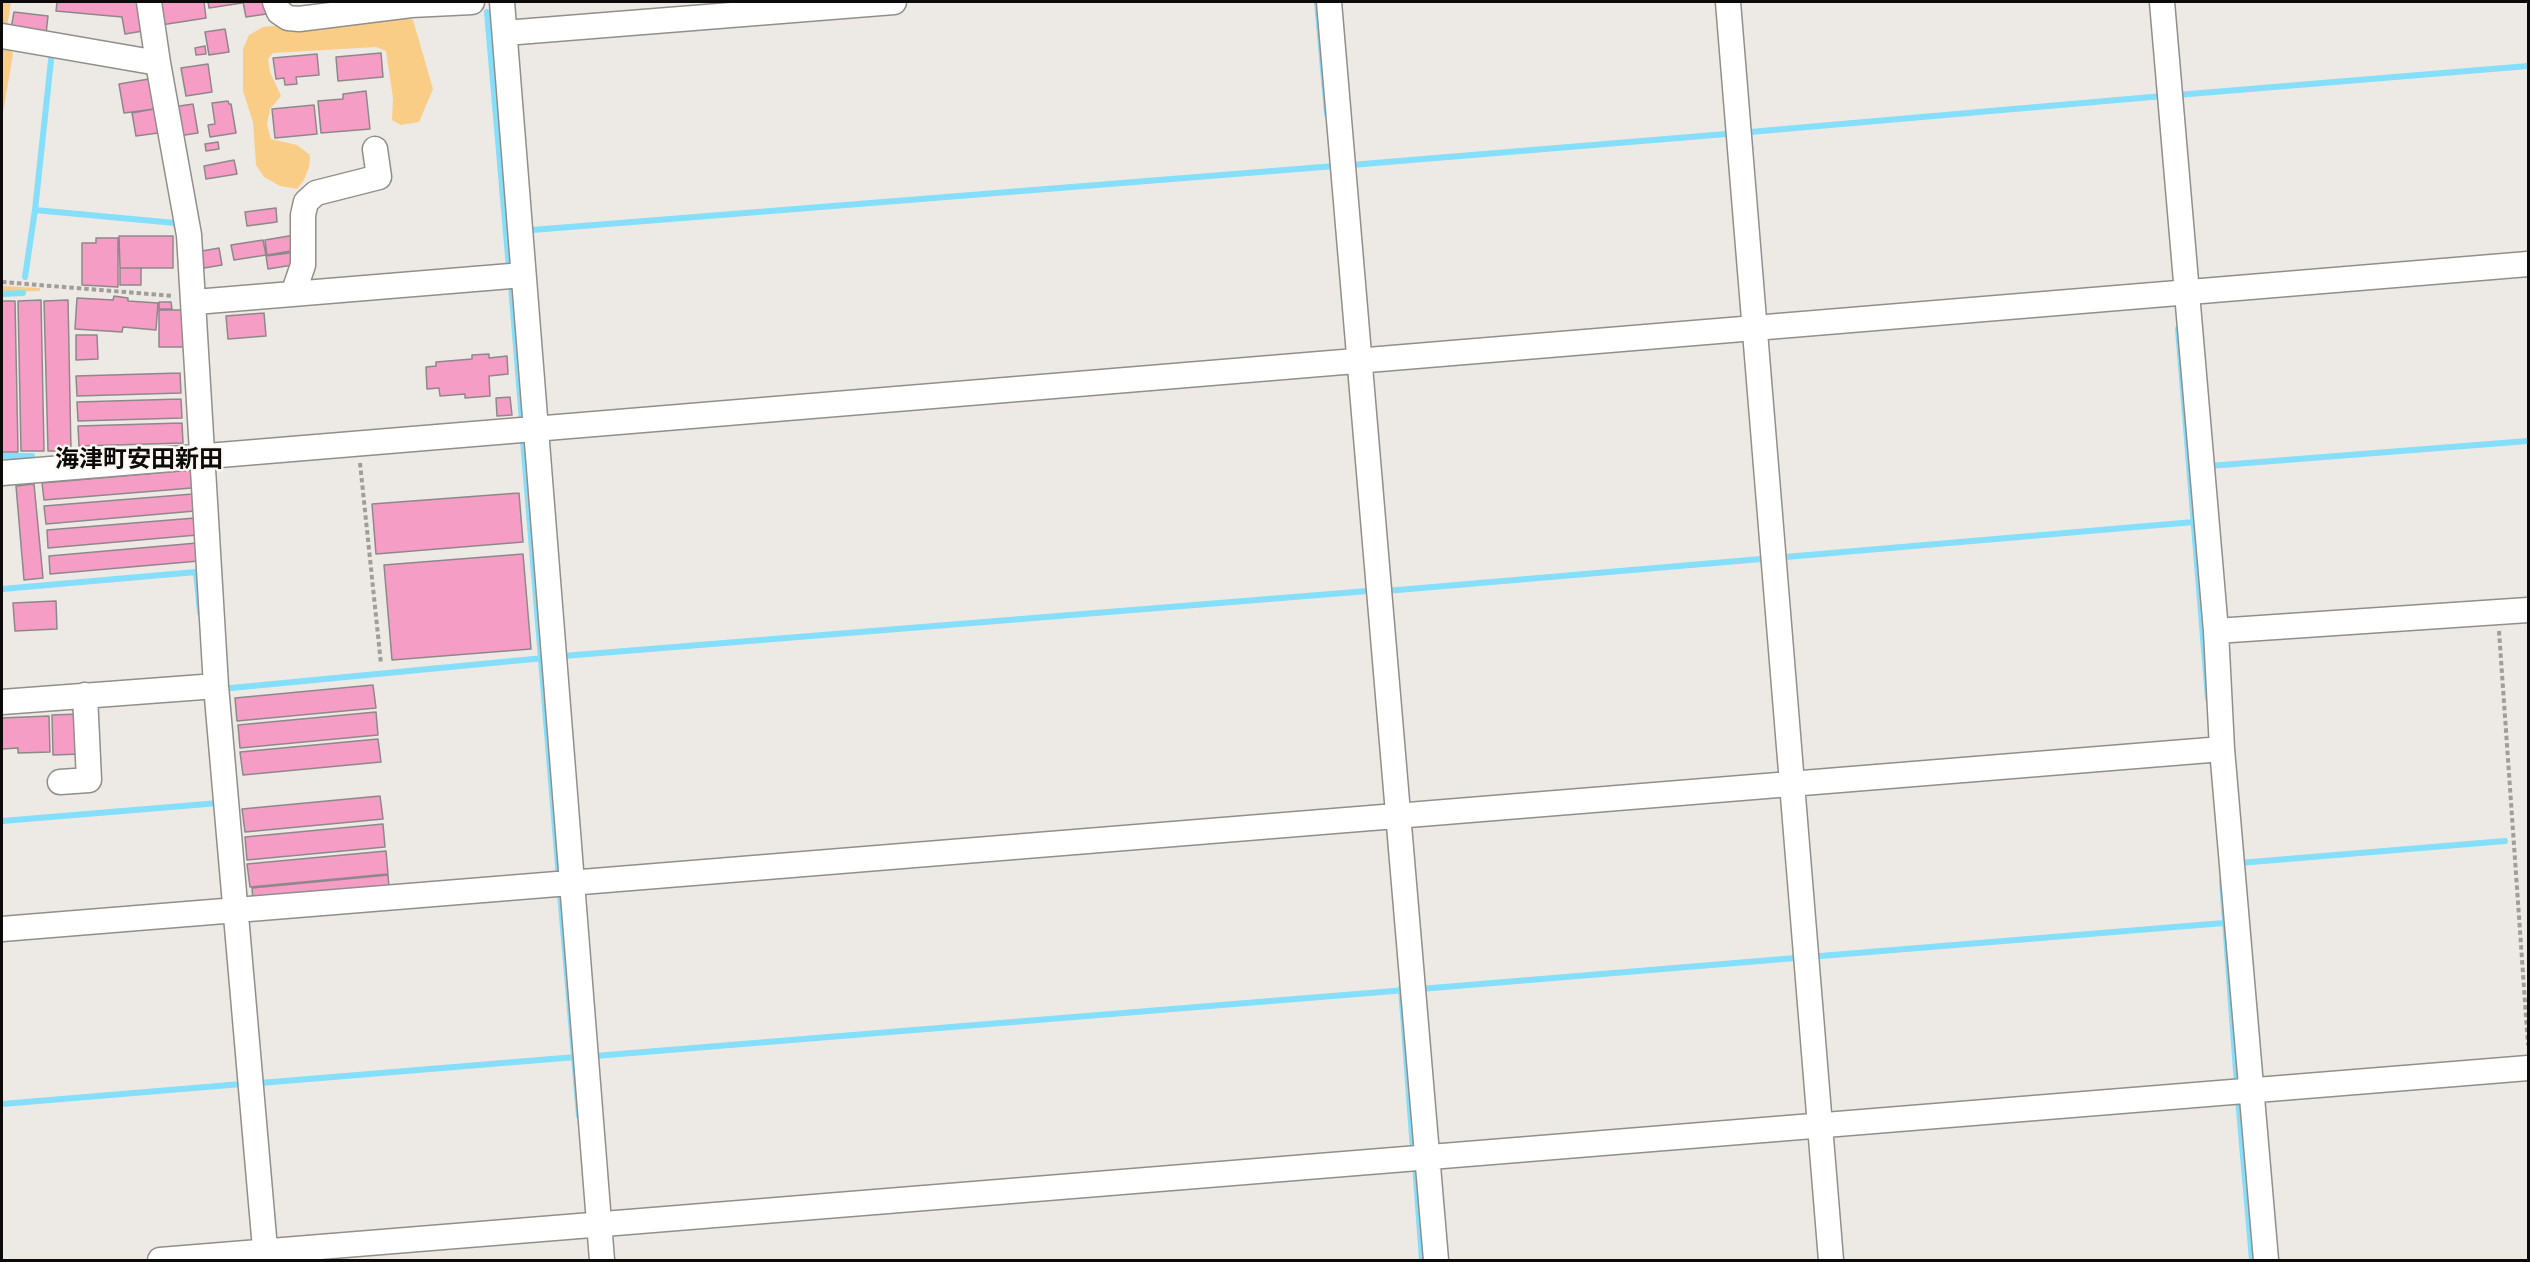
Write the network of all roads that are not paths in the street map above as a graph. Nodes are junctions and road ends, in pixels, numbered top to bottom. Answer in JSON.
{"nodes":[{"id":1,"x":149,"y":2,"type":"edge"},
{"id":2,"x":275,"y":2,"type":"edge"},
{"id":3,"x":472,"y":2,"type":"edge"},
{"id":4,"x":502,"y":2,"type":"edge"},
{"id":5,"x":894,"y":2,"type":"edge"},
{"id":6,"x":1329,"y":2,"type":"edge"},
{"id":7,"x":1728,"y":2,"type":"edge"},
{"id":8,"x":2162,"y":2,"type":"edge"},
{"id":9,"x":505,"y":33,"type":"junction"},
{"id":10,"x":2,"y":36,"type":"edge"},
{"id":11,"x":158,"y":63,"type":"junction"},
{"id":12,"x":375,"y":149,"type":"dead end"},
{"id":13,"x":2529,"y":264,"type":"edge"},
{"id":14,"x":523,"y":275,"type":"junction"},
{"id":15,"x":2186,"y":292,"type":"junction"},
{"id":16,"x":294,"y":294,"type":"junction"},
{"id":17,"x":195,"y":300,"type":"junction"},
{"id":18,"x":1755,"y":327,"type":"junction"},
{"id":19,"x":1361,"y":361,"type":"junction"},
{"id":20,"x":535,"y":430,"type":"junction"},
{"id":21,"x":203,"y":456,"type":"junction"},
{"id":22,"x":2,"y":473,"type":"edge"},
{"id":23,"x":2529,"y":610,"type":"edge"},
{"id":24,"x":2216,"y":632,"type":"junction"},
{"id":25,"x":216,"y":686,"type":"junction"},
{"id":26,"x":85,"y":695,"type":"junction"},
{"id":27,"x":2,"y":702,"type":"edge"},
{"id":28,"x":2222,"y":749,"type":"junction"},
{"id":29,"x":60,"y":782,"type":"dead end"},
{"id":30,"x":1791,"y":784,"type":"junction"},
{"id":31,"x":1397,"y":815,"type":"junction"},
{"id":32,"x":573,"y":883,"type":"junction"},
{"id":33,"x":236,"y":911,"type":"junction"},
{"id":34,"x":2,"y":929,"type":"edge"},
{"id":35,"x":2529,"y":1068,"type":"edge"},
{"id":36,"x":2252,"y":1092,"type":"junction"},
{"id":37,"x":1819,"y":1127,"type":"junction"},
{"id":38,"x":1429,"y":1158,"type":"junction"},
{"id":39,"x":599,"y":1223,"type":"junction"},
{"id":40,"x":266,"y":1256,"type":"edge"},
{"id":41,"x":160,"y":1260,"type":"edge"},
{"id":42,"x":602,"y":1260,"type":"edge"},
{"id":43,"x":1436,"y":1260,"type":"edge"},
{"id":44,"x":1831,"y":1260,"type":"edge"},
{"id":45,"x":2266,"y":1260,"type":"edge"}],
"edges":[{"from":1,"to":11,"type":"street"},
{"from":2,"to":3,"type":"street"},
{"from":4,"to":9,"type":"street"},
{"from":5,"to":9,"type":"street"},
{"from":6,"to":19,"type":"street"},
{"from":7,"to":18,"type":"street"},
{"from":8,"to":15,"type":"street"},
{"from":9,"to":14,"type":"street"},
{"from":10,"to":11,"type":"street"},
{"from":11,"to":17,"type":"street"},
{"from":12,"to":16,"type":"street"},
{"from":13,"to":15,"type":"street"},
{"from":14,"to":16,"type":"street"},
{"from":14,"to":20,"type":"street"},
{"from":15,"to":18,"type":"street"},
{"from":15,"to":24,"type":"street"},
{"from":16,"to":17,"type":"street"},
{"from":17,"to":21,"type":"street"},
{"from":18,"to":19,"type":"street"},
{"from":18,"to":30,"type":"street"},
{"from":19,"to":20,"type":"street"},
{"from":19,"to":31,"type":"street"},
{"from":20,"to":21,"type":"street"},
{"from":20,"to":32,"type":"street"},
{"from":21,"to":22,"type":"street"},
{"from":21,"to":25,"type":"street"},
{"from":23,"to":24,"type":"street"},
{"from":24,"to":28,"type":"street"},
{"from":25,"to":26,"type":"street"},
{"from":25,"to":33,"type":"street"},
{"from":26,"to":27,"type":"street"},
{"from":26,"to":29,"type":"street"},
{"from":28,"to":30,"type":"street"},
{"from":28,"to":36,"type":"street"},
{"from":30,"to":31,"type":"street"},
{"from":30,"to":37,"type":"street"},
{"from":31,"to":32,"type":"street"},
{"from":31,"to":38,"type":"street"},
{"from":32,"to":33,"type":"street"},
{"from":32,"to":39,"type":"street"},
{"from":33,"to":34,"type":"street"},
{"from":33,"to":40,"type":"street"},
{"from":35,"to":36,"type":"street"},
{"from":36,"to":37,"type":"street"},
{"from":36,"to":45,"type":"street"},
{"from":37,"to":38,"type":"street"},
{"from":37,"to":44,"type":"street"},
{"from":38,"to":39,"type":"street"},
{"from":38,"to":43,"type":"street"},
{"from":39,"to":40,"type":"street"},
{"from":39,"to":42,"type":"street"},
{"from":40,"to":41,"type":"street"}]}
